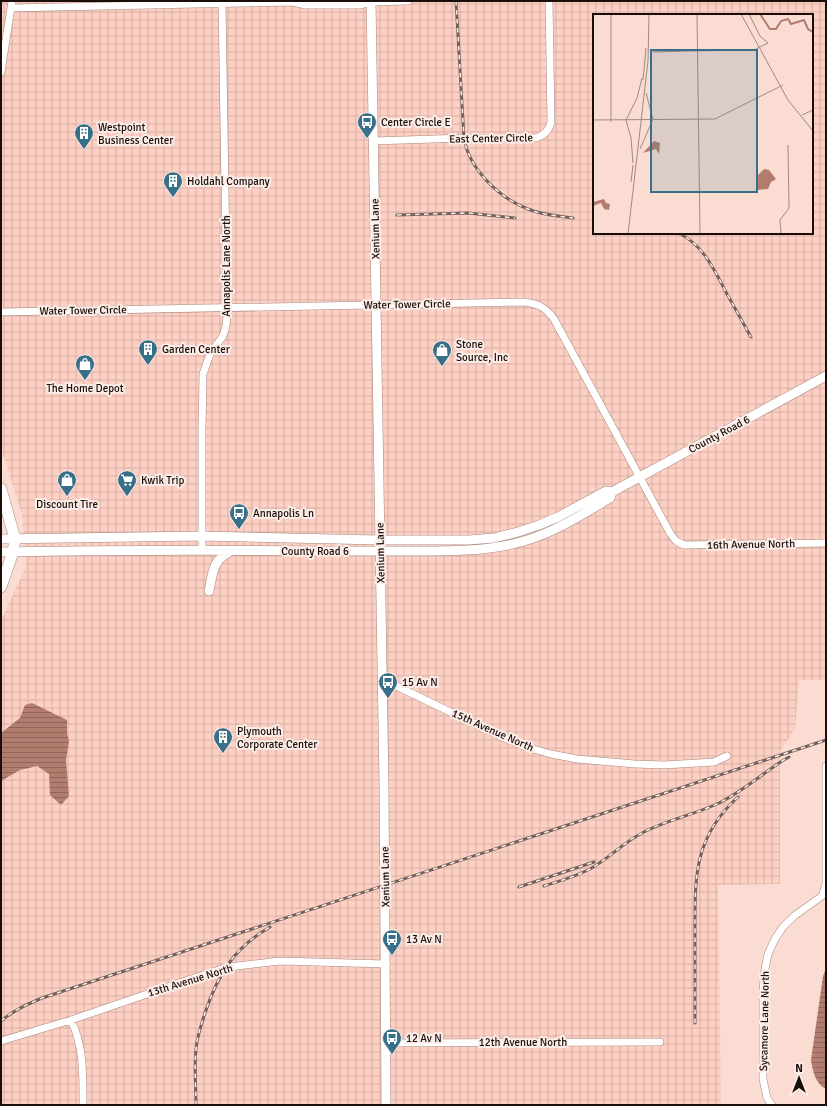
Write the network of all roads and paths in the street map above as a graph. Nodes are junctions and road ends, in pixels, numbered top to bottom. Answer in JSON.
{"nodes":[{"id":1,"x":294,"y":1,"type":"edge"},
{"id":2,"x":370,"y":1,"type":"edge"},
{"id":3,"x":408,"y":1,"type":"edge"},
{"id":4,"x":549,"y":1,"type":"edge"},
{"id":5,"x":222,"y":3,"type":"edge"},
{"id":6,"x":11,"y":5,"type":"edge"},
{"id":7,"x":1,"y":72,"type":"edge"},
{"id":8,"x":373,"y":141,"type":"junction"},
{"id":9,"x":376,"y":305,"type":"junction"},
{"id":10,"x":227,"y":307,"type":"junction"},
{"id":11,"x":1,"y":312,"type":"edge"},
{"id":12,"x":826,"y":376,"type":"edge"},
{"id":13,"x":640,"y":477,"type":"junction"},
{"id":14,"x":1,"y":489,"type":"edge"},
{"id":15,"x":612,"y":492,"type":"junction"},
{"id":16,"x":202,"y":536,"type":"junction"},
{"id":17,"x":1,"y":539,"type":"edge"},
{"id":18,"x":15,"y":539,"type":"junction"},
{"id":19,"x":380,"y":540,"type":"junction"},
{"id":20,"x":676,"y":540,"type":"joint"},
{"id":21,"x":826,"y":543,"type":"edge"},
{"id":22,"x":202,"y":550,"type":"junction"},
{"id":23,"x":234,"y":550,"type":"junction"},
{"id":24,"x":380,"y":551,"type":"junction"},
{"id":25,"x":1,"y":552,"type":"edge"},
{"id":26,"x":13,"y":552,"type":"junction"},
{"id":27,"x":1,"y":587,"type":"edge"},
{"id":28,"x":209,"y":591,"type":"dead end"},
{"id":29,"x":382,"y":680,"type":"junction"},
{"id":30,"x":728,"y":756,"type":"dead end"},
{"id":31,"x":826,"y":766,"type":"edge"},
{"id":32,"x":386,"y":964,"type":"junction"},
{"id":33,"x":71,"y":1020,"type":"junction"},
{"id":34,"x":1,"y":1041,"type":"edge"},
{"id":35,"x":660,"y":1042,"type":"dead end"},
{"id":36,"x":386,"y":1043,"type":"junction"},
{"id":37,"x":83,"y":1105,"type":"edge"},
{"id":38,"x":386,"y":1105,"type":"edge"},
{"id":39,"x":772,"y":1105,"type":"edge"}],
"edges":[{"from":1,"to":2,"type":"street"},
{"from":1,"to":5,"type":"street"},
{"from":2,"to":3,"type":"street"},
{"from":2,"to":8,"type":"main road","name":"Xenium Lane"},
{"from":4,"to":8,"type":"street","name":"East Center Circle"},
{"from":5,"to":6,"type":"street"},
{"from":5,"to":10,"type":"street","name":"Annapolis Lane North"},
{"from":6,"to":7,"type":"street"},
{"from":8,"to":9,"type":"main road","name":"Xenium Lane"},
{"from":9,"to":10,"type":"street","name":"Water Tower Circle"},
{"from":9,"to":13,"type":"street","name":"Water Tower Circle"},
{"from":9,"to":19,"type":"main road","name":"Xenium Lane"},
{"from":10,"to":11,"type":"street","name":"Water Tower Circle"},
{"from":10,"to":16,"type":"street","name":"Annapolis Lane North"},
{"from":12,"to":13,"type":"main road","name":"County Road 6"},
{"from":13,"to":15,"type":"main road","name":"County Road 6"},
{"from":13,"to":20,"type":"street","name":"Water Tower Circle"},
{"from":14,"to":18,"type":"highway"},
{"from":15,"to":19,"type":"main road","name":"County Road 6"},
{"from":15,"to":24,"type":"main road","name":"County Road 6"},
{"from":16,"to":18,"type":"main road","name":"County Road 6"},
{"from":16,"to":19,"type":"main road","name":"County Road 6"},
{"from":16,"to":22,"type":"street","name":"Annapolis Lane North"},
{"from":17,"to":18,"type":"main road","name":"County Road 6"},
{"from":18,"to":26,"type":"highway"},
{"from":19,"to":24,"type":"main road","name":"Xenium Lane"},
{"from":20,"to":21,"type":"street","name":"16th Avenue North"},
{"from":22,"to":23,"type":"main road","name":"County Road 6"},
{"from":22,"to":26,"type":"main road","name":"County Road 6"},
{"from":23,"to":24,"type":"main road","name":"County Road 6"},
{"from":23,"to":28,"type":"main road"},
{"from":24,"to":29,"type":"main road","name":"Xenium Lane"},
{"from":25,"to":26,"type":"main road","name":"County Road 6"},
{"from":26,"to":27,"type":"highway"},
{"from":29,"to":30,"type":"street","name":"15th Avenue North"},
{"from":29,"to":32,"type":"main road","name":"Xenium Lane"},
{"from":31,"to":39,"type":"street","name":"Sycamore Lane North"},
{"from":32,"to":33,"type":"street","name":"13th Avenue North"},
{"from":32,"to":36,"type":"main road","name":"Xenium Lane"},
{"from":33,"to":34,"type":"street","name":"13th Avenue North"},
{"from":33,"to":37,"type":"street"},
{"from":35,"to":36,"type":"street","name":"12th Avenue North"},
{"from":36,"to":38,"type":"main road","name":"Xenium Lane"}]}
